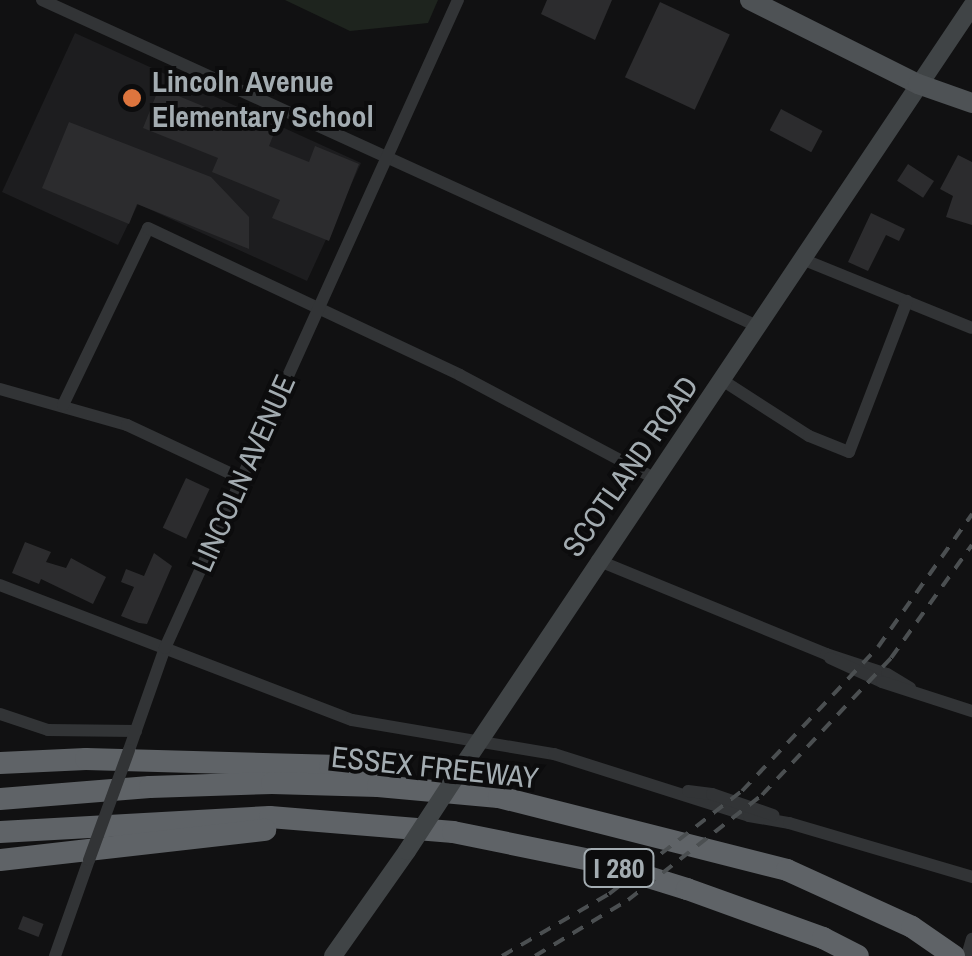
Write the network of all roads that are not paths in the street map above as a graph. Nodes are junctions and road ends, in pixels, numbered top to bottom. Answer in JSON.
{"nodes":[{"id":1,"x":42,"y":0,"type":"edge"},
{"id":2,"x":458,"y":0,"type":"edge"},
{"id":3,"x":750,"y":0,"type":"edge"},
{"id":4,"x":972,"y":6,"type":"edge"},
{"id":5,"x":918,"y":84,"type":"junction"},
{"id":6,"x":972,"y":103,"type":"edge"},
{"id":7,"x":385,"y":160,"type":"junction"},
{"id":8,"x":802,"y":260,"type":"junction"},
{"id":9,"x":906,"y":302,"type":"junction"},
{"id":10,"x":318,"y":309,"type":"junction"},
{"id":11,"x":757,"y":326,"type":"junction"},
{"id":12,"x":972,"y":328,"type":"edge"},
{"id":13,"x":722,"y":380,"type":"junction"},
{"id":14,"x":0,"y":390,"type":"edge"},
{"id":15,"x":63,"y":405,"type":"junction"},
{"id":16,"x":240,"y":478,"type":"junction"},
{"id":17,"x":654,"y":478,"type":"junction"},
{"id":18,"x":598,"y":560,"type":"junction"},
{"id":19,"x":0,"y":585,"type":"edge"},
{"id":20,"x":164,"y":648,"type":"junction"},
{"id":21,"x":972,"y":711,"type":"edge"},
{"id":22,"x":0,"y":714,"type":"edge"},
{"id":23,"x":136,"y":731,"type":"junction"},
{"id":24,"x":477,"y":742,"type":"junction"},
{"id":25,"x":0,"y":763,"type":"edge"},
{"id":26,"x":499,"y":798,"type":"junction"},
{"id":27,"x":0,"y":799,"type":"edge"},
{"id":28,"x":368,"y":822,"type":"junction"},
{"id":29,"x":0,"y":832,"type":"edge"},
{"id":30,"x":0,"y":860,"type":"edge"},
{"id":31,"x":972,"y":877,"type":"edge"},
{"id":32,"x":972,"y":939,"type":"edge"},
{"id":33,"x":55,"y":956,"type":"edge"},
{"id":34,"x":332,"y":956,"type":"edge"},
{"id":35,"x":858,"y":956,"type":"edge"},
{"id":36,"x":954,"y":956,"type":"edge"},
{"id":37,"x":967,"y":956,"type":"edge"}],
"edges":[{"from":1,"to":7,"type":"street"},
{"from":2,"to":7,"type":"street","name":"LINCOLN AVENUE"},
{"from":3,"to":5,"type":"main road"},
{"from":4,"to":5,"type":"main road","name":"SCOTLAND ROAD"},
{"from":5,"to":6,"type":"main road"},
{"from":5,"to":8,"type":"main road","name":"SCOTLAND ROAD"},
{"from":7,"to":10,"type":"street","name":"LINCOLN AVENUE"},
{"from":7,"to":11,"type":"street"},
{"from":8,"to":9,"type":"street"},
{"from":8,"to":11,"type":"main road","name":"SCOTLAND ROAD"},
{"from":9,"to":12,"type":"street"},
{"from":9,"to":13,"type":"street"},
{"from":10,"to":15,"type":"street"},
{"from":10,"to":16,"type":"street","name":"LINCOLN AVENUE"},
{"from":10,"to":17,"type":"street"},
{"from":11,"to":13,"type":"main road","name":"SCOTLAND ROAD"},
{"from":13,"to":17,"type":"main road","name":"SCOTLAND ROAD"},
{"from":14,"to":15,"type":"street"},
{"from":15,"to":16,"type":"street"},
{"from":16,"to":20,"type":"street","name":"LINCOLN AVENUE"},
{"from":17,"to":18,"type":"main road","name":"SCOTLAND ROAD"},
{"from":18,"to":21,"type":"street"},
{"from":18,"to":24,"type":"main road","name":"SCOTLAND ROAD"},
{"from":19,"to":20,"type":"street"},
{"from":20,"to":23,"type":"street","name":"LINCOLN AVENUE"},
{"from":20,"to":24,"type":"street"},
{"from":22,"to":23,"type":"street"},
{"from":23,"to":33,"type":"street","name":"LINCOLN AVENUE","bridge":true},
{"from":24,"to":31,"type":"street"},
{"from":24,"to":34,"type":"main road","name":"SCOTLAND ROAD","bridge":true},
{"from":25,"to":26,"type":"highway"},
{"from":26,"to":27,"type":"highway","name":"ESSEX FREEWAY","number":"I 280"},
{"from":26,"to":36,"type":"highway","name":"ESSEX FREEWAY","number":"I 280"},
{"from":28,"to":29,"type":"highway","name":"ESSEX FREEWAY","number":"I 280"},
{"from":28,"to":30,"type":"highway"},
{"from":28,"to":35,"type":"highway","name":"ESSEX FREEWAY","number":"I 280"},
{"from":32,"to":37,"type":"street"}]}
